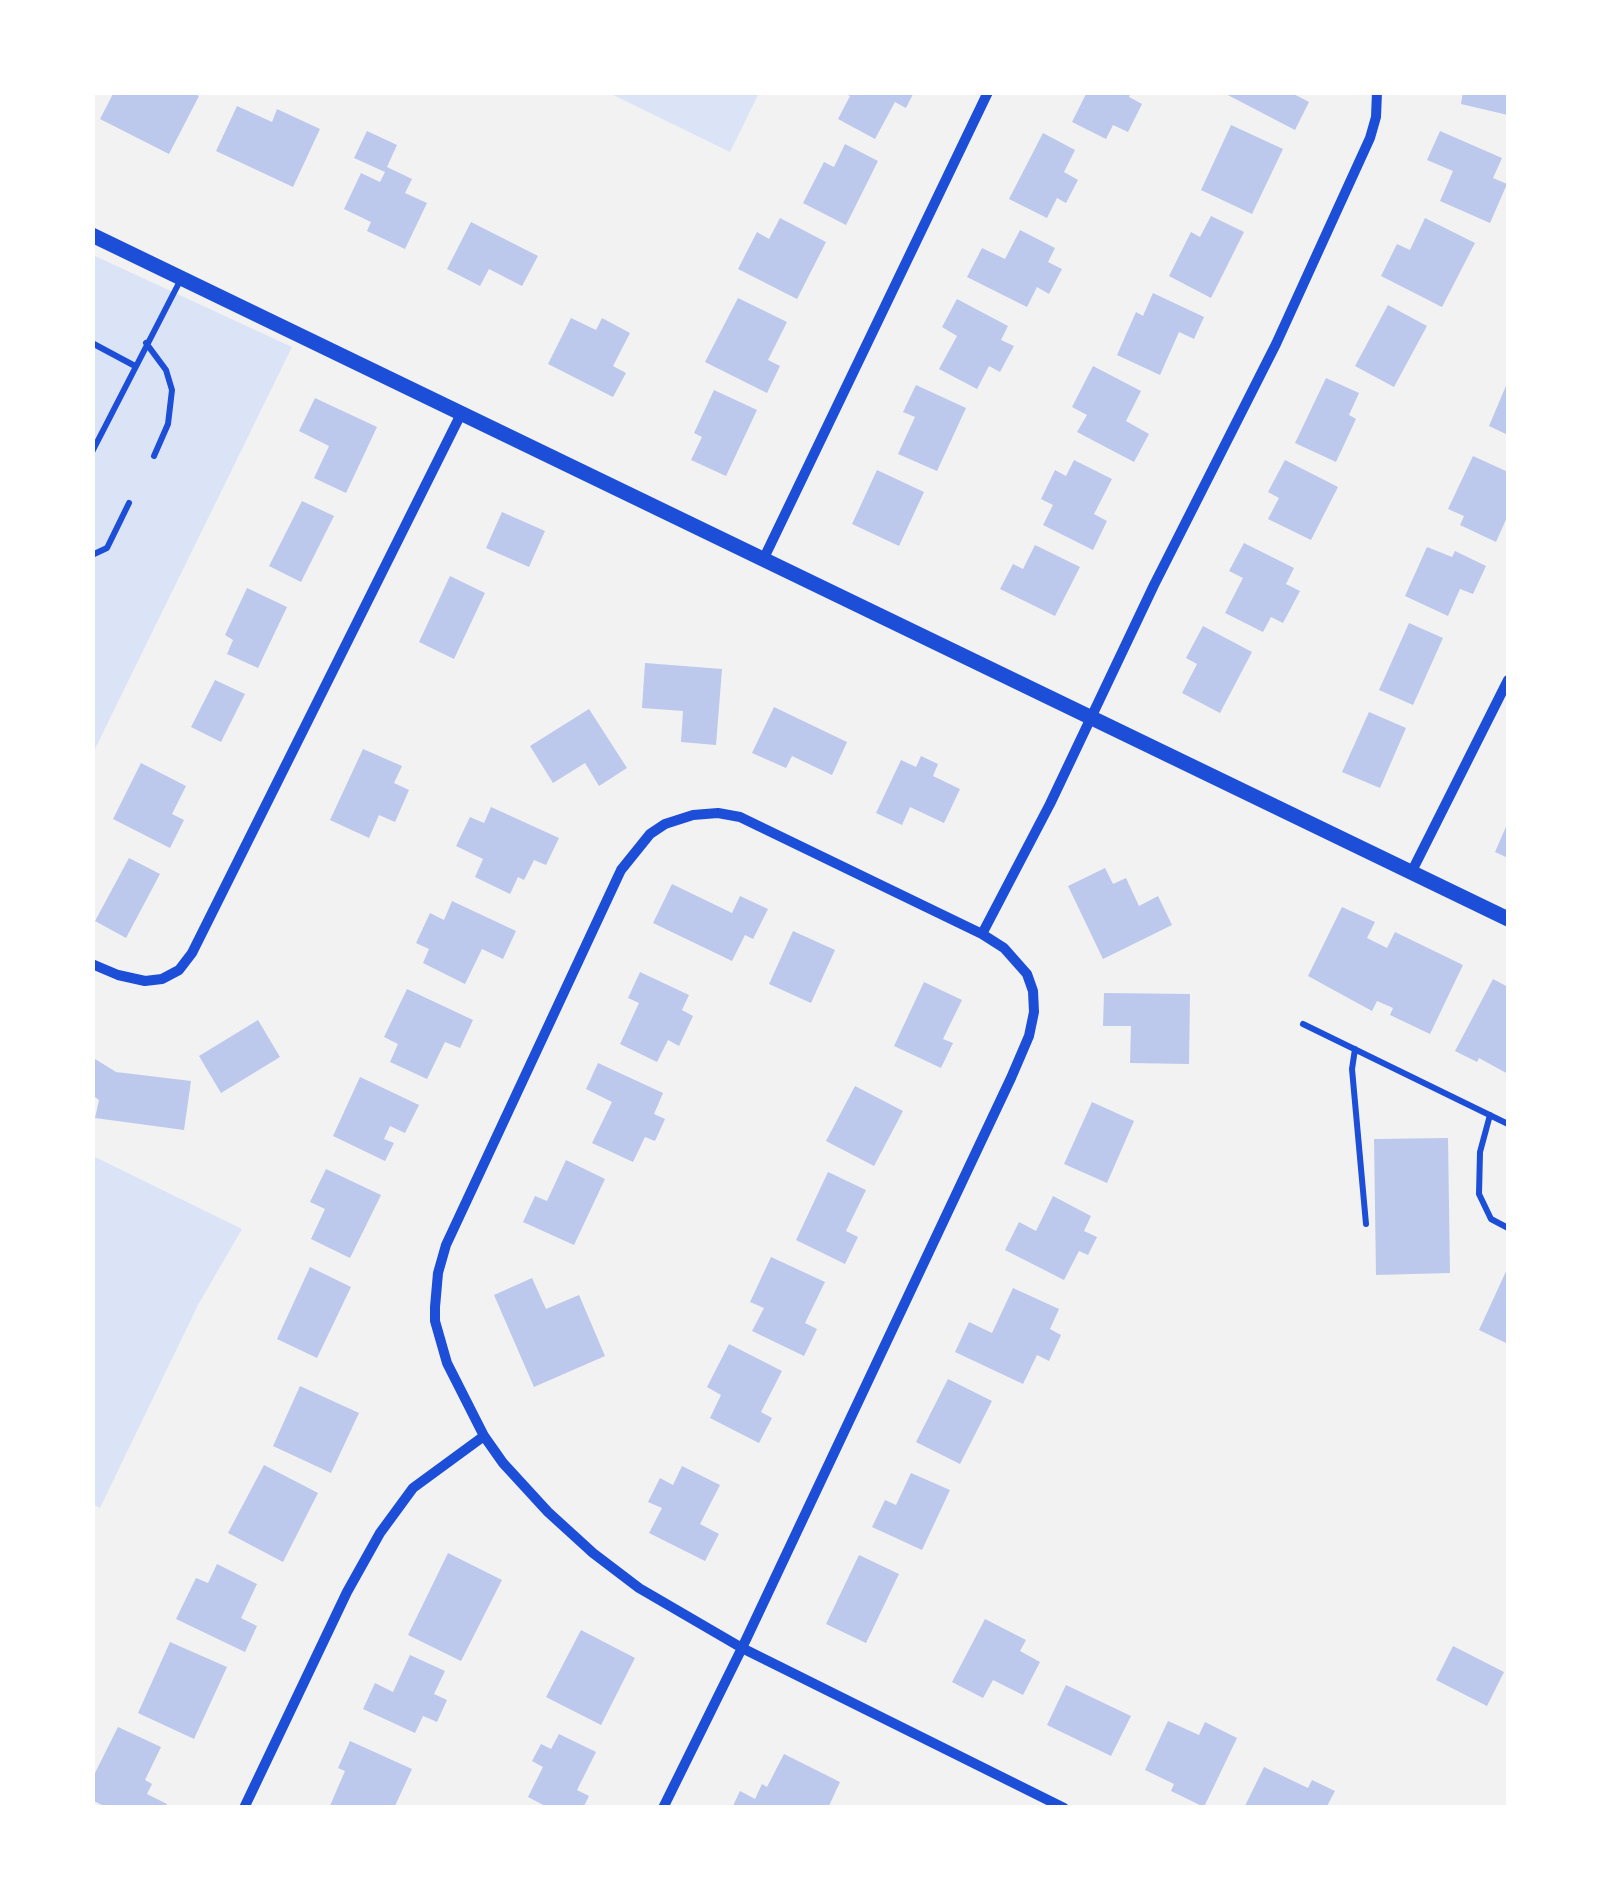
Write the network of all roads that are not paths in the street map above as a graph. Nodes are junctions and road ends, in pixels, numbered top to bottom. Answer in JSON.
{"nodes":[{"id":1,"x":988,"y":92,"type":"edge"},
{"id":2,"x":1378,"y":92,"type":"edge"},
{"id":3,"x":92,"y":235,"type":"edge"},
{"id":4,"x":181,"y":278,"type":"junction"},
{"id":5,"x":92,"y":343,"type":"edge"},
{"id":6,"x":146,"y":343,"type":"junction"},
{"id":7,"x":135,"y":366,"type":"junction"},
{"id":8,"x":461,"y":414,"type":"junction"},
{"id":9,"x":92,"y":452,"type":"edge"},
{"id":10,"x":154,"y":456,"type":"dead end"},
{"id":11,"x":130,"y":503,"type":"dead end"},
{"id":12,"x":92,"y":555,"type":"edge"},
{"id":13,"x":763,"y":560,"type":"junction"},
{"id":14,"x":1508,"y":680,"type":"edge"},
{"id":15,"x":1090,"y":718,"type":"junction"},
{"id":16,"x":1411,"y":873,"type":"junction"},
{"id":17,"x":1508,"y":919,"type":"edge"},
{"id":18,"x":982,"y":934,"type":"junction"},
{"id":19,"x":92,"y":964,"type":"edge"},
{"id":20,"x":1303,"y":1024,"type":"dead end"},
{"id":21,"x":1355,"y":1049,"type":"junction"},
{"id":22,"x":1490,"y":1115,"type":"junction"},
{"id":23,"x":1508,"y":1124,"type":"edge"},
{"id":24,"x":1366,"y":1224,"type":"dead end"},
{"id":25,"x":1508,"y":1228,"type":"edge"},
{"id":26,"x":484,"y":1436,"type":"junction"},
{"id":27,"x":742,"y":1648,"type":"junction"},
{"id":28,"x":244,"y":1808,"type":"edge"},
{"id":29,"x":663,"y":1808,"type":"edge"},
{"id":30,"x":1064,"y":1808,"type":"edge"}],
"edges":[{"from":1,"to":13,"type":"street"},
{"from":2,"to":15,"type":"street"},
{"from":3,"to":4,"type":"street"},
{"from":4,"to":6,"type":"lane"},
{"from":4,"to":8,"type":"street"},
{"from":5,"to":7,"type":"lane"},
{"from":6,"to":7,"type":"lane"},
{"from":6,"to":10,"type":"lane"},
{"from":7,"to":9,"type":"lane"},
{"from":8,"to":13,"type":"street"},
{"from":8,"to":19,"type":"street"},
{"from":11,"to":12,"type":"lane"},
{"from":13,"to":15,"type":"street"},
{"from":14,"to":16,"type":"street"},
{"from":15,"to":16,"type":"street"},
{"from":15,"to":18,"type":"street"},
{"from":16,"to":17,"type":"street"},
{"from":18,"to":26,"type":"street"},
{"from":18,"to":27,"type":"street"},
{"from":20,"to":21,"type":"lane"},
{"from":21,"to":22,"type":"lane"},
{"from":21,"to":24,"type":"lane"},
{"from":22,"to":23,"type":"lane"},
{"from":22,"to":25,"type":"lane"},
{"from":26,"to":27,"type":"street"},
{"from":26,"to":28,"type":"street"},
{"from":27,"to":29,"type":"street"},
{"from":27,"to":30,"type":"street"}]}
